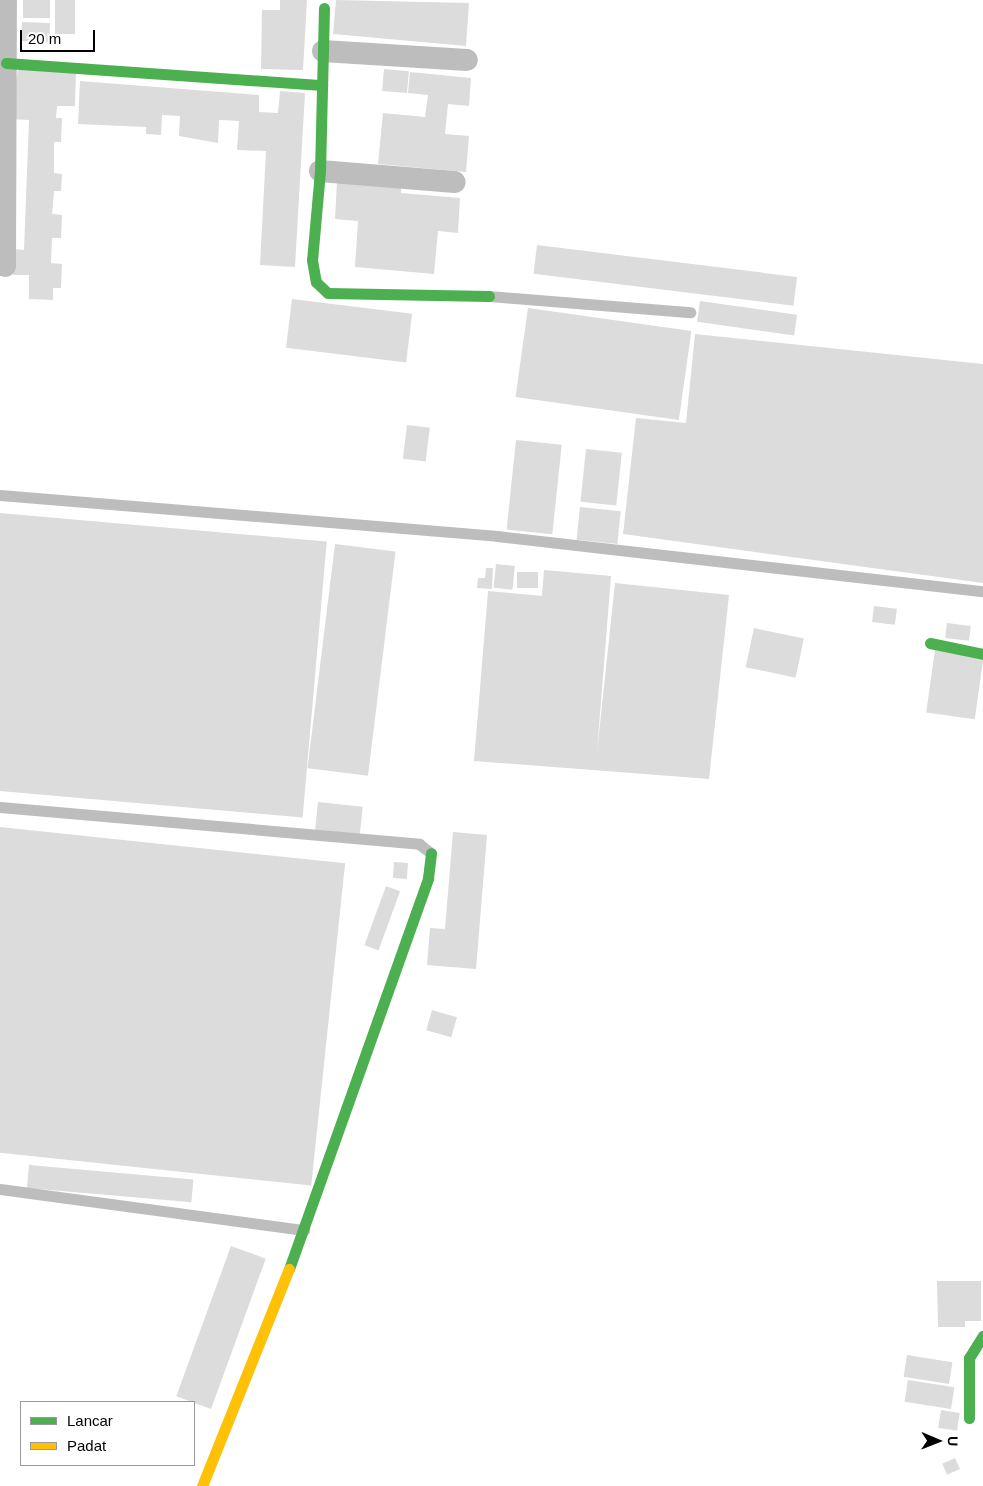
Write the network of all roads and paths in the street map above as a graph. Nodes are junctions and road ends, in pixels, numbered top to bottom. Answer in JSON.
{"nodes":[{"id":1,"x":6,"y":0,"type":"edge"},
{"id":2,"x":324,"y":8,"type":"dead end"},
{"id":3,"x":323,"y":51,"type":"junction"},
{"id":4,"x":467,"y":60,"type":"dead end"},
{"id":5,"x":6,"y":63,"type":"junction"},
{"id":6,"x":322,"y":85,"type":"junction"},
{"id":7,"x":320,"y":171,"type":"junction"},
{"id":8,"x":455,"y":182,"type":"dead end"},
{"id":9,"x":5,"y":266,"type":"dead end"},
{"id":10,"x":489,"y":296,"type":"joint"},
{"id":11,"x":690,"y":312,"type":"dead end"},
{"id":12,"x":0,"y":495,"type":"edge"},
{"id":13,"x":983,"y":591,"type":"edge"},
{"id":14,"x":930,"y":643,"type":"dead end"},
{"id":15,"x":983,"y":654,"type":"edge"},
{"id":16,"x":0,"y":807,"type":"edge"},
{"id":17,"x":431,"y":853,"type":"joint"},
{"id":18,"x":0,"y":1189,"type":"edge"},
{"id":19,"x":304,"y":1230,"type":"junction"},
{"id":20,"x":983,"y":1336,"type":"edge"},
{"id":21,"x":969,"y":1418,"type":"dead end"},
{"id":22,"x":202,"y":1486,"type":"edge"}],
"edges":[{"from":1,"to":5,"type":"street"},
{"from":2,"to":3,"type":"street"},
{"from":3,"to":4,"type":"street"},
{"from":3,"to":6,"type":"street"},
{"from":5,"to":6,"type":"street"},
{"from":5,"to":9,"type":"street"},
{"from":6,"to":7,"type":"street"},
{"from":7,"to":8,"type":"street"},
{"from":7,"to":10,"type":"street"},
{"from":10,"to":11,"type":"lane"},
{"from":12,"to":13,"type":"lane"},
{"from":14,"to":15,"type":"street"},
{"from":16,"to":17,"type":"lane"},
{"from":17,"to":19,"type":"street"},
{"from":18,"to":19,"type":"lane"},
{"from":19,"to":22,"type":"street"},
{"from":20,"to":21,"type":"street"}]}
